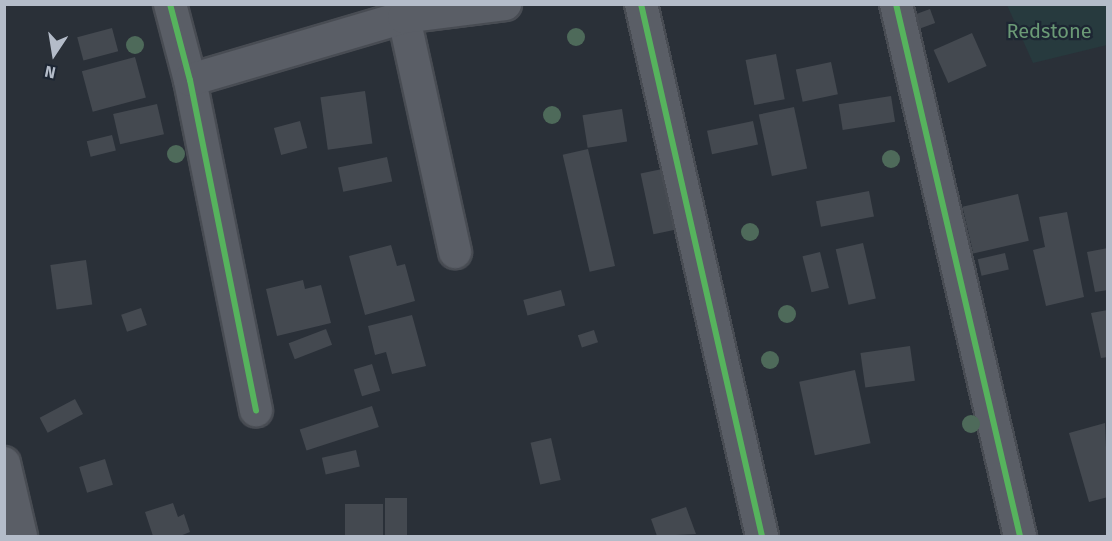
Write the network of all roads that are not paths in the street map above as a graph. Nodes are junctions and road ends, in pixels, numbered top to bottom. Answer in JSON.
{"nodes":[{"id":1,"x":170,"y":4,"type":"edge"},
{"id":2,"x":505,"y":4,"type":"edge"},
{"id":3,"x":641,"y":4,"type":"edge"},
{"id":4,"x":897,"y":4,"type":"edge"},
{"id":5,"x":403,"y":10,"type":"edge"},
{"id":6,"x":190,"y":80,"type":"junction"},
{"id":7,"x":455,"y":252,"type":"dead end"},
{"id":8,"x":256,"y":410,"type":"dead end"},
{"id":9,"x":4,"y":463,"type":"edge"},
{"id":10,"x":21,"y":537,"type":"edge"},
{"id":11,"x":762,"y":537,"type":"edge"},
{"id":12,"x":1020,"y":537,"type":"edge"}],
"edges":[{"from":1,"to":6,"type":"street"},
{"from":2,"to":5,"type":"street"},
{"from":3,"to":11,"type":"street"},
{"from":4,"to":12,"type":"street"},
{"from":5,"to":6,"type":"street"},
{"from":5,"to":7,"type":"street"},
{"from":6,"to":8,"type":"street"},
{"from":9,"to":10,"type":"street"}]}
